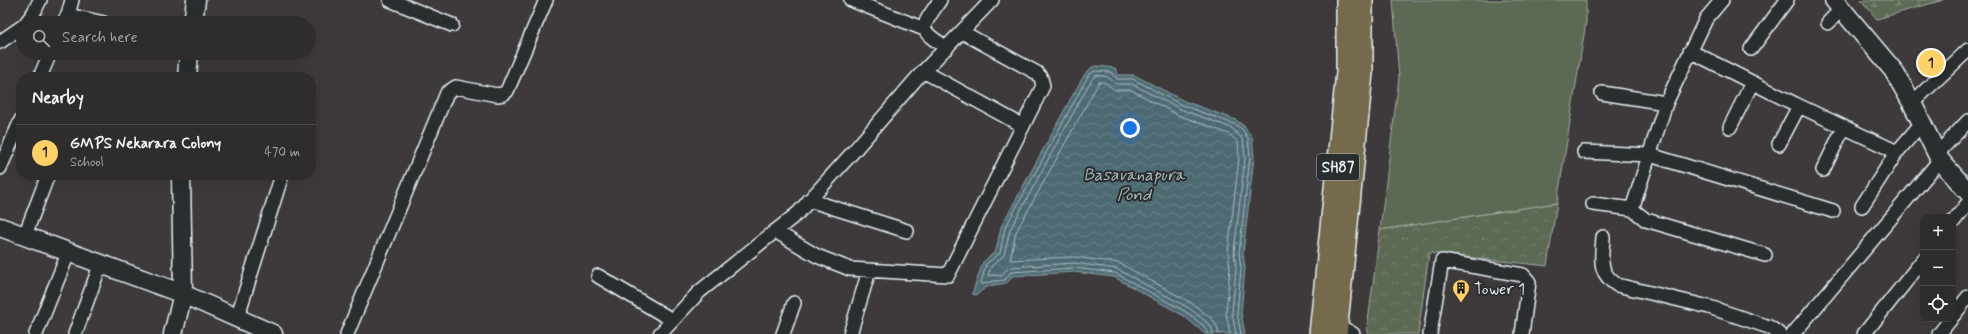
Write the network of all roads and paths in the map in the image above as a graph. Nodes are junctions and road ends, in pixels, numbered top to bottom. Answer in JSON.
{"nodes":[{"id":1,"x":40,"y":0,"type":"edge"},
{"id":2,"x":72,"y":0,"type":"edge"},
{"id":3,"x":196,"y":0,"type":"edge"},
{"id":4,"x":390,"y":0,"type":"edge"},
{"id":5,"x":546,"y":0,"type":"edge"},
{"id":6,"x":851,"y":0,"type":"edge"},
{"id":7,"x":940,"y":0,"type":"edge"},
{"id":8,"x":992,"y":0,"type":"edge"},
{"id":9,"x":1347,"y":0,"type":"edge"},
{"id":10,"x":1362,"y":0,"type":"edge"},
{"id":11,"x":1722,"y":0,"type":"edge"},
{"id":12,"x":1787,"y":0,"type":"edge"},
{"id":13,"x":1838,"y":4,"type":"edge"},
{"id":14,"x":31,"y":16,"type":"edge"},
{"id":15,"x":67,"y":16,"type":"edge"},
{"id":16,"x":194,"y":16,"type":"edge"},
{"id":17,"x":1828,"y":23,"type":"dead end"},
{"id":18,"x":452,"y":25,"type":"dead end"},
{"id":19,"x":924,"y":29,"type":"junction"},
{"id":20,"x":16,"y":31,"type":"edge"},
{"id":21,"x":962,"y":32,"type":"junction"},
{"id":22,"x":0,"y":42,"type":"edge"},
{"id":23,"x":947,"y":48,"type":"junction"},
{"id":24,"x":1751,"y":49,"type":"dead end"},
{"id":25,"x":1968,"y":50,"type":"edge"},
{"id":26,"x":1690,"y":51,"type":"junction"},
{"id":27,"x":47,"y":60,"type":"edge"},
{"id":28,"x":188,"y":60,"type":"edge"},
{"id":29,"x":923,"y":71,"type":"junction"},
{"id":30,"x":42,"y":72,"type":"edge"},
{"id":31,"x":187,"y":72,"type":"edge"},
{"id":32,"x":1354,"y":78,"type":"junction"},
{"id":33,"x":1752,"y":83,"type":"junction"},
{"id":34,"x":1602,"y":93,"type":"dead end"},
{"id":35,"x":1666,"y":103,"type":"junction"},
{"id":36,"x":1912,"y":103,"type":"junction"},
{"id":37,"x":1799,"y":106,"type":"junction"},
{"id":38,"x":1968,"y":121,"type":"edge"},
{"id":39,"x":1922,"y":123,"type":"junction"},
{"id":40,"x":1023,"y":126,"type":"junction"},
{"id":41,"x":1730,"y":127,"type":"dead end"},
{"id":42,"x":1844,"y":127,"type":"junction"},
{"id":43,"x":16,"y":131,"type":"edge"},
{"id":44,"x":1779,"y":144,"type":"dead end"},
{"id":45,"x":1584,"y":152,"type":"dead end"},
{"id":46,"x":1897,"y":152,"type":"junction"},
{"id":47,"x":1650,"y":155,"type":"junction"},
{"id":48,"x":1938,"y":157,"type":"junction"},
{"id":49,"x":0,"y":168,"type":"edge"},
{"id":50,"x":1823,"y":170,"type":"dead end"},
{"id":51,"x":46,"y":180,"type":"edge"},
{"id":52,"x":181,"y":180,"type":"edge"},
{"id":53,"x":280,"y":180,"type":"edge"},
{"id":54,"x":1968,"y":192,"type":"edge"},
{"id":55,"x":809,"y":200,"type":"junction"},
{"id":56,"x":1968,"y":203,"type":"edge"},
{"id":57,"x":1593,"y":204,"type":"dead end"},
{"id":58,"x":1862,"y":206,"type":"dead end"},
{"id":59,"x":1632,"y":209,"type":"junction"},
{"id":60,"x":1833,"y":210,"type":"dead end"},
{"id":61,"x":1956,"y":218,"type":"edge"},
{"id":62,"x":0,"y":227,"type":"edge"},
{"id":63,"x":775,"y":231,"type":"junction"},
{"id":64,"x":907,"y":231,"type":"dead end"},
{"id":65,"x":25,"y":235,"type":"junction"},
{"id":66,"x":1603,"y":237,"type":"dead end"},
{"id":67,"x":69,"y":251,"type":"junction"},
{"id":68,"x":1765,"y":255,"type":"dead end"},
{"id":69,"x":101,"y":263,"type":"junction"},
{"id":70,"x":1920,"y":264,"type":"edge"},
{"id":71,"x":868,"y":271,"type":"junction"},
{"id":72,"x":598,"y":276,"type":"dead end"},
{"id":73,"x":183,"y":294,"type":"junction"},
{"id":74,"x":1968,"y":297,"type":"edge"},
{"id":75,"x":794,"y":303,"type":"dead end"},
{"id":76,"x":1956,"y":312,"type":"edge"},
{"id":77,"x":237,"y":318,"type":"junction"},
{"id":78,"x":672,"y":320,"type":"junction"},
{"id":79,"x":1948,"y":322,"type":"edge"},
{"id":80,"x":1337,"y":332,"type":"edge"},
{"id":81,"x":36,"y":334,"type":"edge"},
{"id":82,"x":75,"y":334,"type":"edge"},
{"id":83,"x":173,"y":334,"type":"edge"},
{"id":84,"x":273,"y":334,"type":"edge"},
{"id":85,"x":347,"y":334,"type":"edge"},
{"id":86,"x":660,"y":334,"type":"edge"},
{"id":87,"x":782,"y":334,"type":"edge"},
{"id":88,"x":850,"y":334,"type":"edge"},
{"id":89,"x":1430,"y":334,"type":"edge"},
{"id":90,"x":1522,"y":334,"type":"edge"},
{"id":91,"x":1780,"y":334,"type":"edge"},
{"id":92,"x":1793,"y":334,"type":"edge"},
{"id":93,"x":1864,"y":334,"type":"edge"},
{"id":94,"x":1939,"y":334,"type":"edge"}],
"edges":[{"from":1,"to":14,"type":"street"},
{"from":2,"to":15,"type":"street"},
{"from":3,"to":16,"type":"street"},
{"from":4,"to":18,"type":"street"},
{"from":5,"to":85,"type":"street"},
{"from":6,"to":19,"type":"street"},
{"from":7,"to":19,"type":"street"},
{"from":8,"to":21,"type":"street"},
{"from":9,"to":32,"type":"main road","number":"SH87"},
{"from":10,"to":32,"type":"main road","number":"SH87"},
{"from":11,"to":26,"type":"street"},
{"from":12,"to":24,"type":"street"},
{"from":13,"to":17,"type":"street"},
{"from":13,"to":36,"type":"street"},
{"from":19,"to":23,"type":"street"},
{"from":20,"to":22,"type":"street"},
{"from":21,"to":23,"type":"street"},
{"from":21,"to":40,"type":"street"},
{"from":23,"to":29,"type":"street"},
{"from":25,"to":36,"type":"street"},
{"from":26,"to":33,"type":"street"},
{"from":26,"to":35,"type":"street"},
{"from":27,"to":30,"type":"street"},
{"from":28,"to":31,"type":"street"},
{"from":29,"to":40,"type":"street"},
{"from":29,"to":55,"type":"street"},
{"from":32,"to":80,"type":"main road","number":"SH87"},
{"from":33,"to":37,"type":"street"},
{"from":33,"to":41,"type":"street"},
{"from":34,"to":35,"type":"street"},
{"from":35,"to":47,"type":"street"},
{"from":36,"to":39,"type":"street"},
{"from":37,"to":42,"type":"street"},
{"from":37,"to":44,"type":"street"},
{"from":38,"to":48,"type":"street"},
{"from":39,"to":46,"type":"street"},
{"from":39,"to":48,"type":"street"},
{"from":40,"to":71,"type":"street"},
{"from":42,"to":46,"type":"street"},
{"from":42,"to":50,"type":"street"},
{"from":43,"to":49,"type":"street"},
{"from":45,"to":47,"type":"street"},
{"from":46,"to":58,"type":"street"},
{"from":47,"to":59,"type":"street"},
{"from":47,"to":60,"type":"street"},
{"from":48,"to":54,"type":"street"},
{"from":48,"to":92,"type":"street"},
{"from":51,"to":65,"type":"street"},
{"from":52,"to":73,"type":"street"},
{"from":53,"to":77,"type":"street"},
{"from":55,"to":63,"type":"street"},
{"from":55,"to":64,"type":"street"},
{"from":56,"to":61,"type":"street"},
{"from":57,"to":59,"type":"street"},
{"from":59,"to":68,"type":"street"},
{"from":62,"to":65,"type":"street"},
{"from":63,"to":71,"type":"street"},
{"from":63,"to":78,"type":"street"},
{"from":65,"to":67,"type":"street"},
{"from":66,"to":91,"type":"street"},
{"from":67,"to":69,"type":"street"},
{"from":67,"to":81,"type":"street"},
{"from":69,"to":73,"type":"street"},
{"from":69,"to":82,"type":"street"},
{"from":70,"to":93,"type":"street"},
{"from":71,"to":88,"type":"street"},
{"from":72,"to":78,"type":"street"},
{"from":73,"to":77,"type":"street"},
{"from":73,"to":83,"type":"street"},
{"from":74,"to":76,"type":"street"},
{"from":75,"to":87,"type":"street"},
{"from":77,"to":84,"type":"street"},
{"from":78,"to":86,"type":"street"},
{"from":79,"to":94,"type":"street"},
{"from":89,"to":90,"type":"street"}]}
